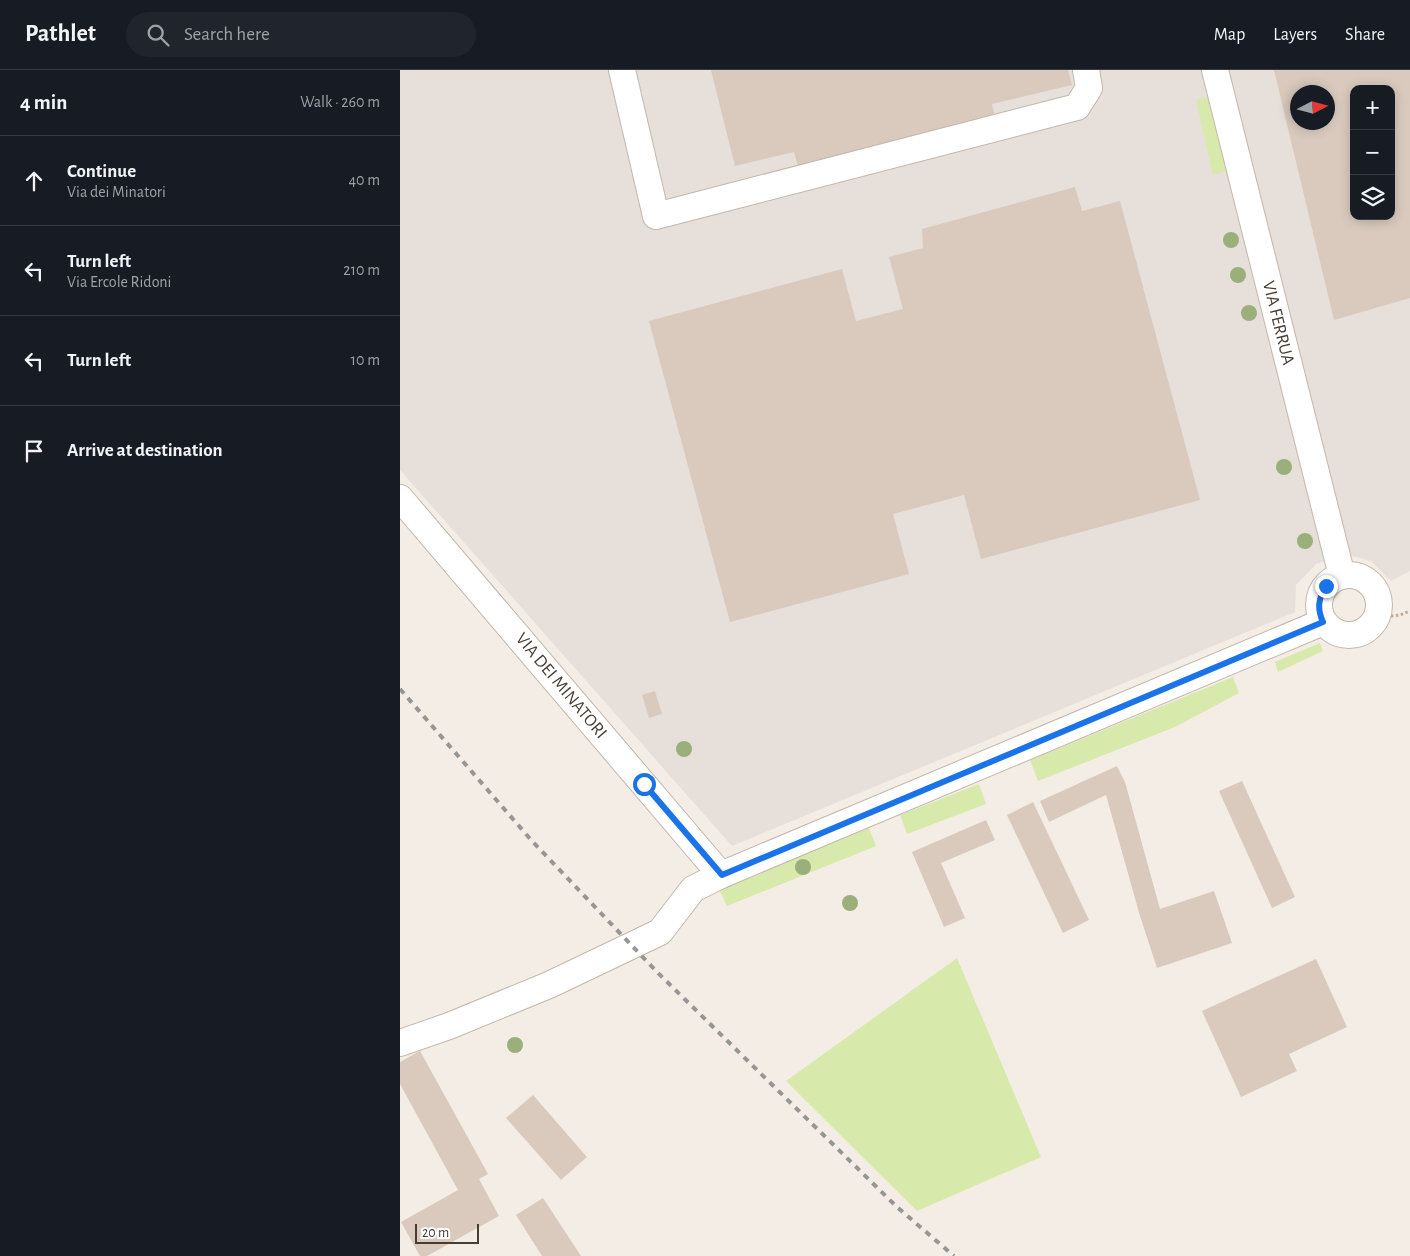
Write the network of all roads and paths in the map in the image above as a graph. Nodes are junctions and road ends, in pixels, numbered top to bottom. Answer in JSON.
{"nodes":[{"id":1,"x":622,"y":70,"type":"edge"},
{"id":2,"x":1086,"y":70,"type":"edge"},
{"id":3,"x":1215,"y":70,"type":"edge"},
{"id":4,"x":400,"y":498,"type":"edge"},
{"id":5,"x":1342,"y":576,"type":"junction"},
{"id":6,"x":1410,"y":611,"type":"edge"},
{"id":7,"x":1376,"y":618,"type":"junction"},
{"id":8,"x":1323,"y":622,"type":"junction"},
{"id":9,"x":722,"y":875,"type":"junction"},
{"id":10,"x":400,"y":1043,"type":"edge"}],
"edges":[{"from":1,"to":2,"type":"street"},
{"from":3,"to":5,"type":"street","name":"VIA FERRUA"},
{"from":4,"to":9,"type":"street","name":"VIA DEI MINATORI"},
{"from":5,"to":7,"type":"street"},
{"from":5,"to":8,"type":"street"},
{"from":6,"to":7,"type":"path"},
{"from":7,"to":8,"type":"street"},
{"from":8,"to":9,"type":"street"},
{"from":9,"to":10,"type":"street"}]}
